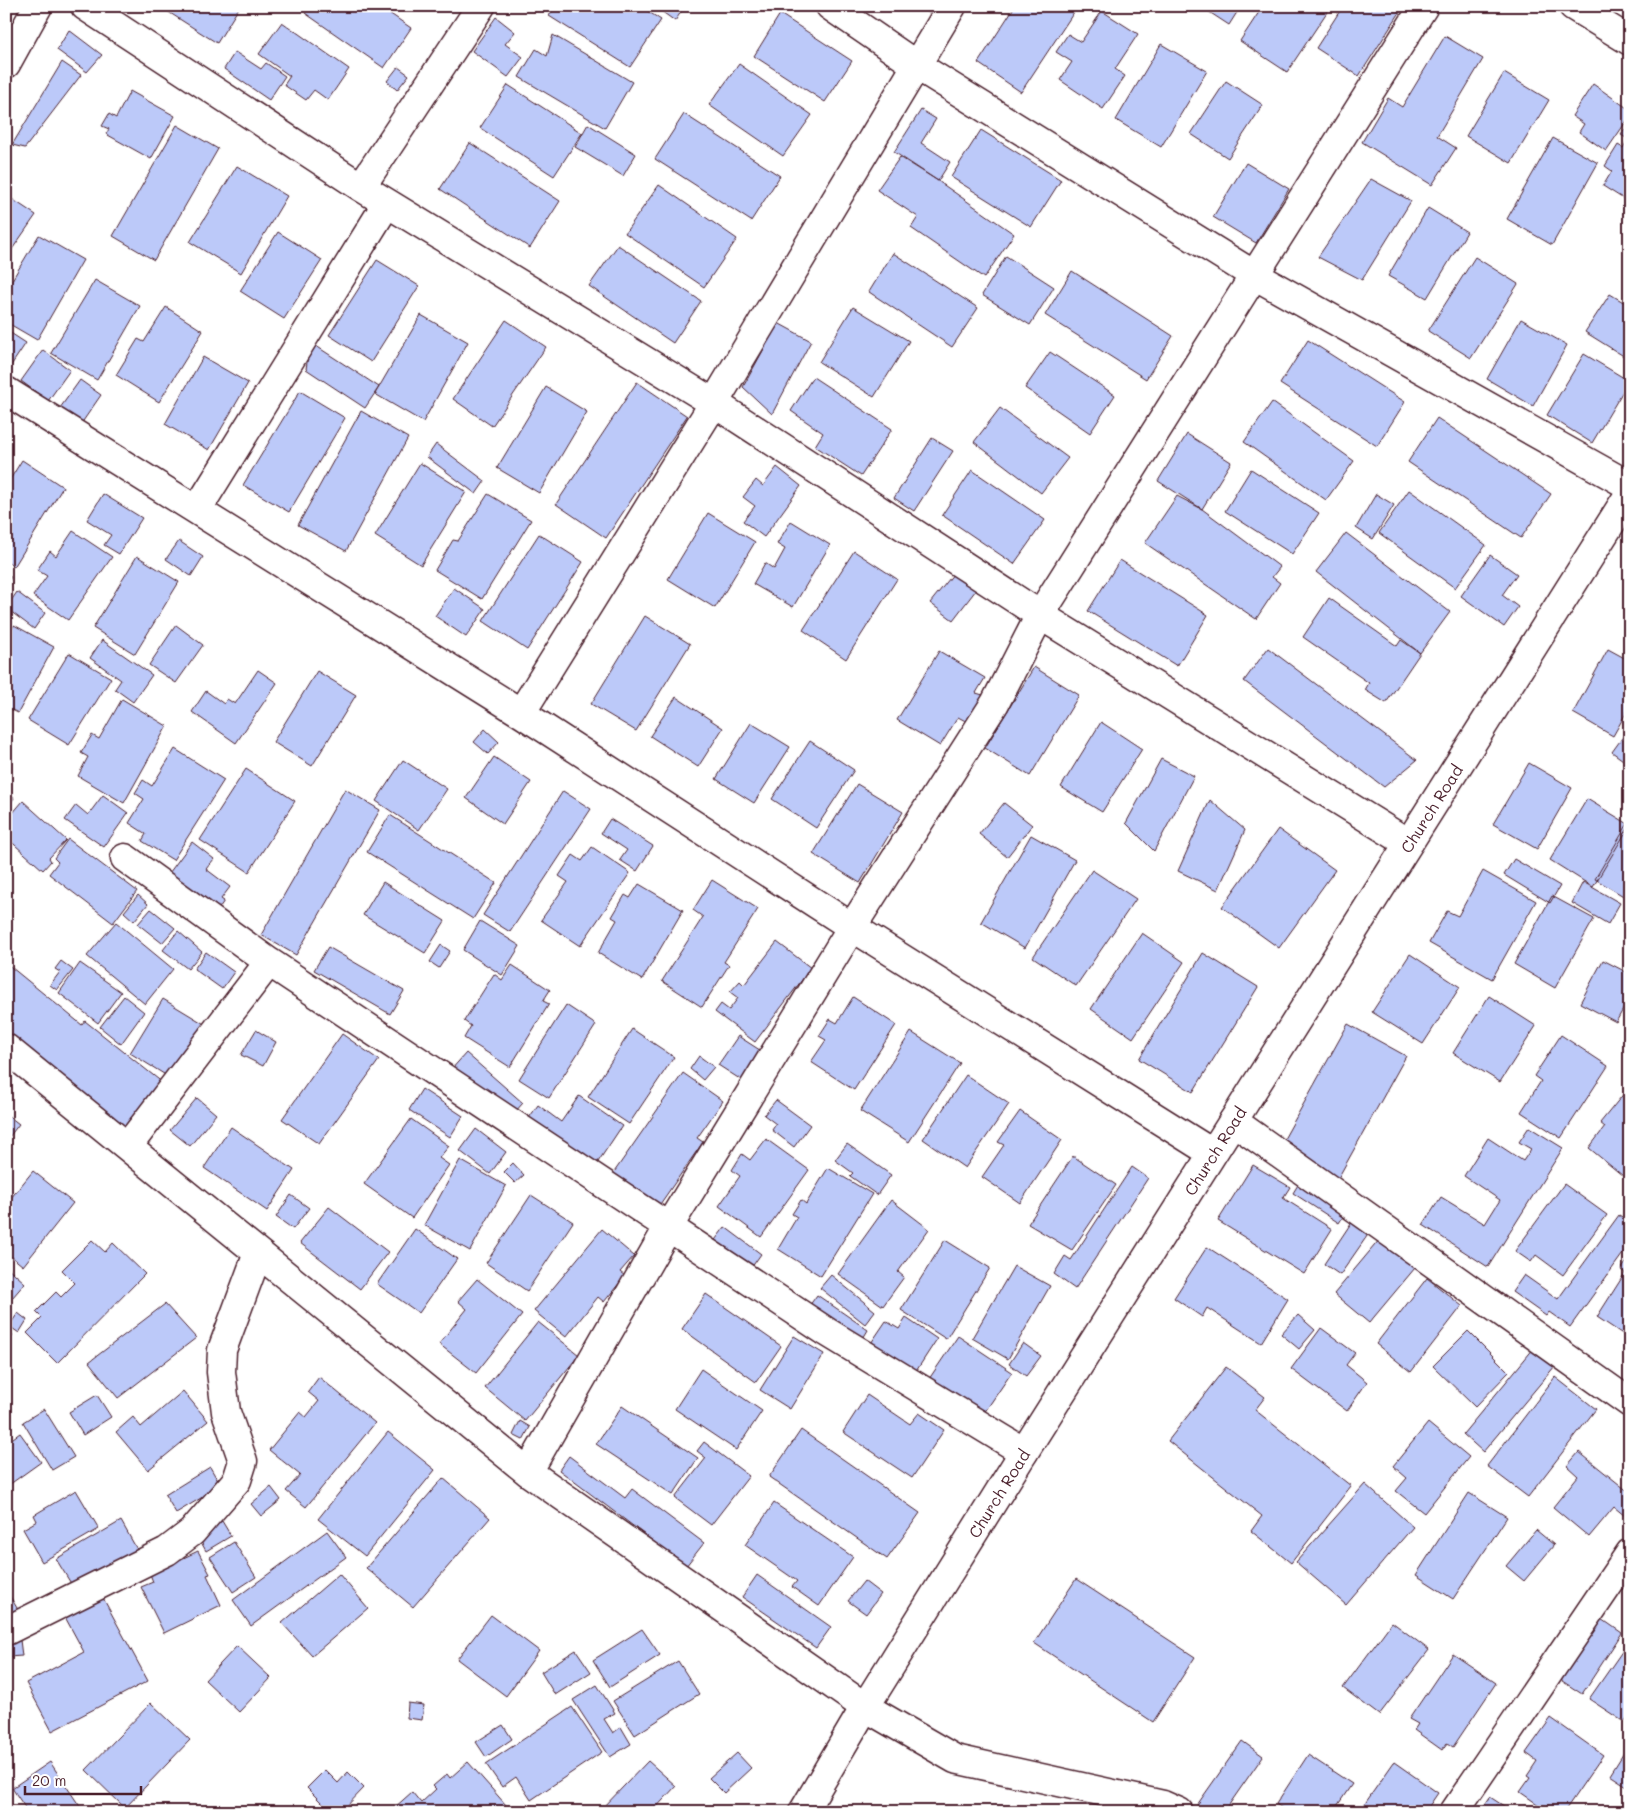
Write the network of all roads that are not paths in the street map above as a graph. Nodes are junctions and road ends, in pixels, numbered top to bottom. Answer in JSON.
{"nodes":[{"id":1,"x":38,"y":6,"type":"edge"},
{"id":2,"x":85,"y":6,"type":"edge"},
{"id":3,"x":481,"y":6,"type":"edge"},
{"id":4,"x":830,"y":6,"type":"edge"},
{"id":5,"x":952,"y":6,"type":"edge"},
{"id":6,"x":1424,"y":6,"type":"edge"},
{"id":7,"x":1572,"y":6,"type":"edge"},
{"id":8,"x":1630,"y":41,"type":"edge"},
{"id":9,"x":6,"y":64,"type":"edge"},
{"id":10,"x":916,"y":65,"type":"junction"},
{"id":11,"x":361,"y":187,"type":"junction"},
{"id":12,"x":387,"y":203,"type":"junction"},
{"id":13,"x":1254,"y":275,"type":"junction"},
{"id":14,"x":6,"y":391,"type":"edge"},
{"id":15,"x":714,"y":403,"type":"junction"},
{"id":16,"x":1630,"y":486,"type":"edge"},
{"id":17,"x":1630,"y":493,"type":"edge"},
{"id":18,"x":197,"y":510,"type":"junction"},
{"id":19,"x":1040,"y":615,"type":"junction"},
{"id":20,"x":521,"y":713,"type":"junction"},
{"id":21,"x":1408,"y":843,"type":"junction"},
{"id":22,"x":125,"y":858,"type":"dead end"},
{"id":23,"x":852,"y":927,"type":"junction"},
{"id":24,"x":269,"y":962,"type":"junction"},
{"id":25,"x":6,"y":1048,"type":"edge"},
{"id":26,"x":1233,"y":1121,"type":"junction"},
{"id":27,"x":128,"y":1146,"type":"junction"},
{"id":28,"x":1212,"y":1153,"type":"junction"},
{"id":29,"x":669,"y":1226,"type":"junction"},
{"id":30,"x":258,"y":1253,"type":"junction"},
{"id":31,"x":1630,"y":1403,"type":"edge"},
{"id":32,"x":1024,"y":1452,"type":"junction"},
{"id":33,"x":528,"y":1472,"type":"junction"},
{"id":34,"x":1630,"y":1553,"type":"edge"},
{"id":35,"x":6,"y":1631,"type":"edge"},
{"id":36,"x":865,"y":1707,"type":"junction"},
{"id":37,"x":803,"y":1812,"type":"edge"},
{"id":38,"x":1179,"y":1812,"type":"edge"},
{"id":39,"x":1454,"y":1812,"type":"edge"}],
"edges":[{"from":1,"to":9,"type":"street"},
{"from":2,"to":11,"type":"street"},
{"from":3,"to":11,"type":"street"},
{"from":4,"to":10,"type":"street"},
{"from":5,"to":10,"type":"street"},
{"from":6,"to":13,"type":"street"},
{"from":7,"to":8,"type":"street"},
{"from":10,"to":13,"type":"street"},
{"from":10,"to":15,"type":"street"},
{"from":11,"to":12,"type":"street"},
{"from":12,"to":15,"type":"street"},
{"from":12,"to":18,"type":"street"},
{"from":13,"to":16,"type":"street"},
{"from":13,"to":19,"type":"street"},
{"from":14,"to":18,"type":"street"},
{"from":15,"to":19,"type":"street"},
{"from":15,"to":20,"type":"street"},
{"from":17,"to":21,"type":"street","name":"Church Road"},
{"from":18,"to":20,"type":"street"},
{"from":19,"to":21,"type":"street"},
{"from":19,"to":23,"type":"street"},
{"from":20,"to":23,"type":"street"},
{"from":21,"to":26,"type":"street","name":"Church Road"},
{"from":22,"to":24,"type":"street"},
{"from":23,"to":28,"type":"street"},
{"from":23,"to":29,"type":"street"},
{"from":24,"to":27,"type":"street"},
{"from":24,"to":29,"type":"street"},
{"from":25,"to":27,"type":"street"},
{"from":26,"to":28,"type":"street","name":"Church Road"},
{"from":26,"to":31,"type":"street"},
{"from":27,"to":30,"type":"street"},
{"from":28,"to":32,"type":"street","name":"Church Road"},
{"from":29,"to":32,"type":"street"},
{"from":29,"to":33,"type":"street"},
{"from":30,"to":33,"type":"street"},
{"from":30,"to":35,"type":"street"},
{"from":32,"to":36,"type":"street","name":"Church Road"},
{"from":33,"to":36,"type":"street"},
{"from":34,"to":39,"type":"street"},
{"from":36,"to":37,"type":"street","name":"Church Road"},
{"from":36,"to":38,"type":"street"}]}
